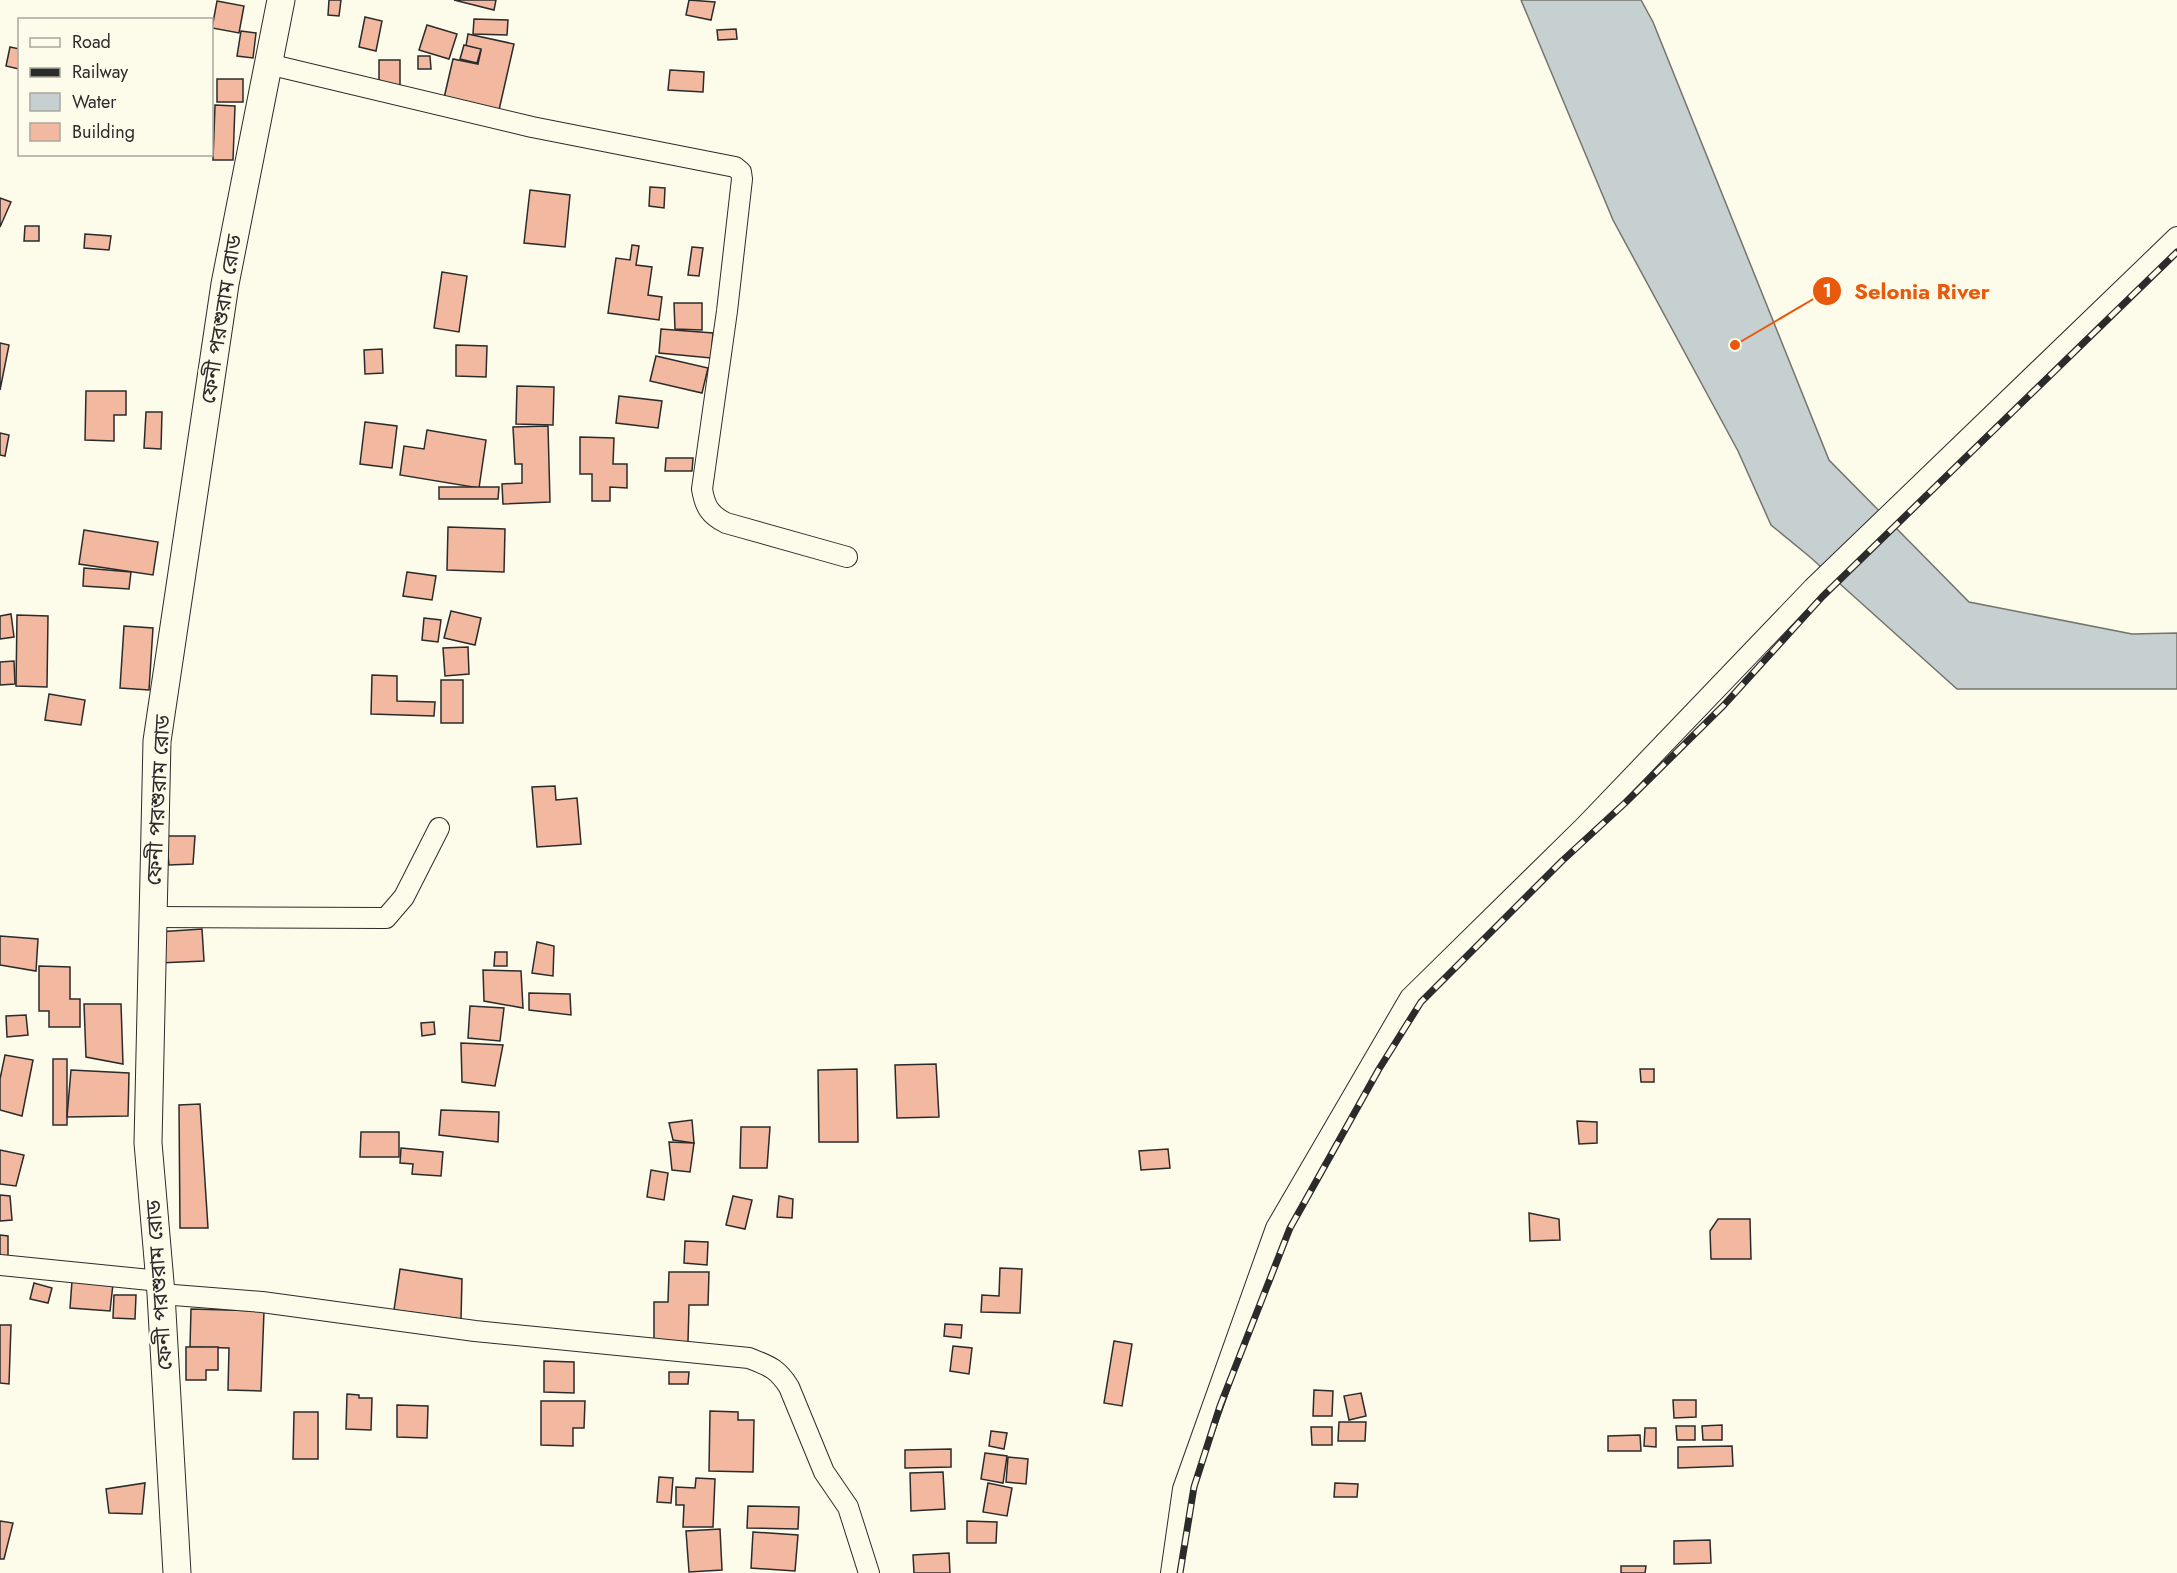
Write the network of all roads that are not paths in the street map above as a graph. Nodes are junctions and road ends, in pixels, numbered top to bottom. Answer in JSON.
{"nodes":[{"id":1,"x":281,"y":0,"type":"edge"},
{"id":2,"x":268,"y":64,"type":"junction"},
{"id":3,"x":2177,"y":237,"type":"edge"},
{"id":4,"x":847,"y":557,"type":"dead end"},
{"id":5,"x":439,"y":828,"type":"dead end"},
{"id":6,"x":153,"y":917,"type":"junction"},
{"id":7,"x":0,"y":1265,"type":"edge"},
{"id":8,"x":161,"y":1288,"type":"junction"},
{"id":9,"x":177,"y":1573,"type":"edge"},
{"id":10,"x":870,"y":1573,"type":"edge"},
{"id":11,"x":1171,"y":1573,"type":"edge"}],
"edges":[{"from":1,"to":2,"type":"main road","name":"ফেনী পরশুরাম রোড"},
{"from":2,"to":4,"type":"street"},
{"from":2,"to":6,"type":"main road","name":"ফেনী পরশুরাম রোড"},
{"from":3,"to":11,"type":"street"},
{"from":5,"to":6,"type":"street"},
{"from":6,"to":8,"type":"main road","name":"ফেনী পরশুরাম রোড"},
{"from":7,"to":8,"type":"street"},
{"from":8,"to":9,"type":"main road","name":"ফেনী পরশুরাম রোড"},
{"from":8,"to":10,"type":"street"}]}
